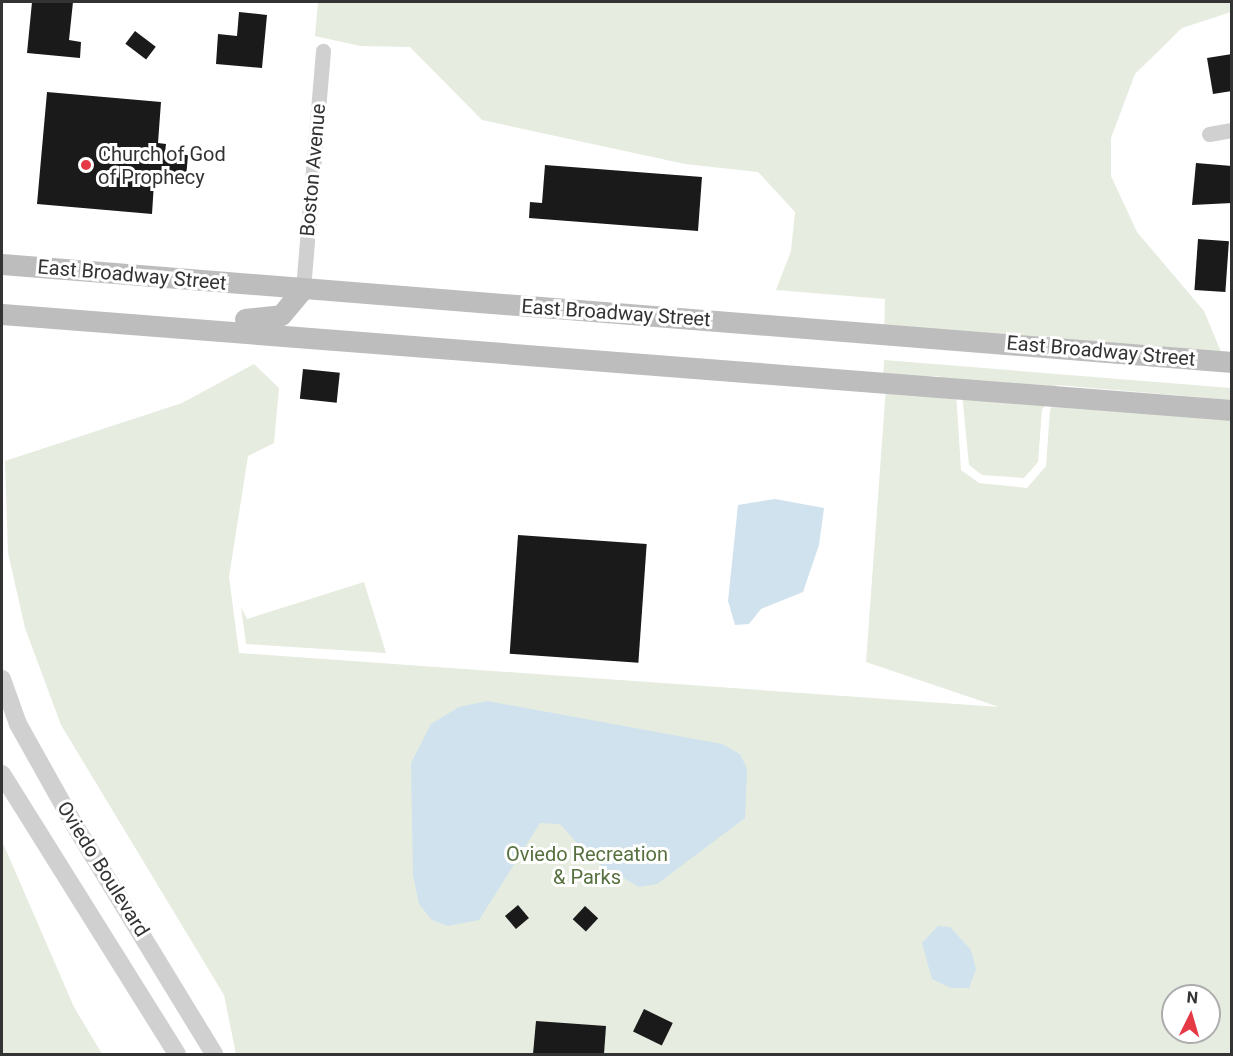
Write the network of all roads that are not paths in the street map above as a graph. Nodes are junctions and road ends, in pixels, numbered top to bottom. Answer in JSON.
{"nodes":[{"id":1,"x":323,"y":51,"type":"dead end"},
{"id":2,"x":1232,"y":130,"type":"edge"},
{"id":3,"x":1209,"y":134,"type":"dead end"},
{"id":4,"x":2,"y":264,"type":"edge"},
{"id":5,"x":303,"y":289,"type":"junction"},
{"id":6,"x":2,"y":314,"type":"edge"},
{"id":7,"x":86,"y":318,"type":"junction"},
{"id":8,"x":1232,"y":362,"type":"edge"},
{"id":9,"x":1232,"y":410,"type":"edge"},
{"id":10,"x":2,"y":679,"type":"edge"},
{"id":11,"x":2,"y":774,"type":"edge"},
{"id":12,"x":177,"y":1054,"type":"edge"},
{"id":13,"x":214,"y":1054,"type":"edge"}],
"edges":[{"from":1,"to":5,"type":"street","name":"Boston Avenue"},
{"from":2,"to":3,"type":"street"},
{"from":4,"to":5,"type":"main road","name":"East Broadway Street"},
{"from":5,"to":7,"type":"main road"},
{"from":5,"to":8,"type":"main road","name":"East Broadway Street"},
{"from":6,"to":7,"type":"main road"},
{"from":7,"to":9,"type":"main road"},
{"from":10,"to":13,"type":"street","name":"Oviedo Boulevard"},
{"from":11,"to":12,"type":"street","name":"Oviedo Boulevard"}]}
